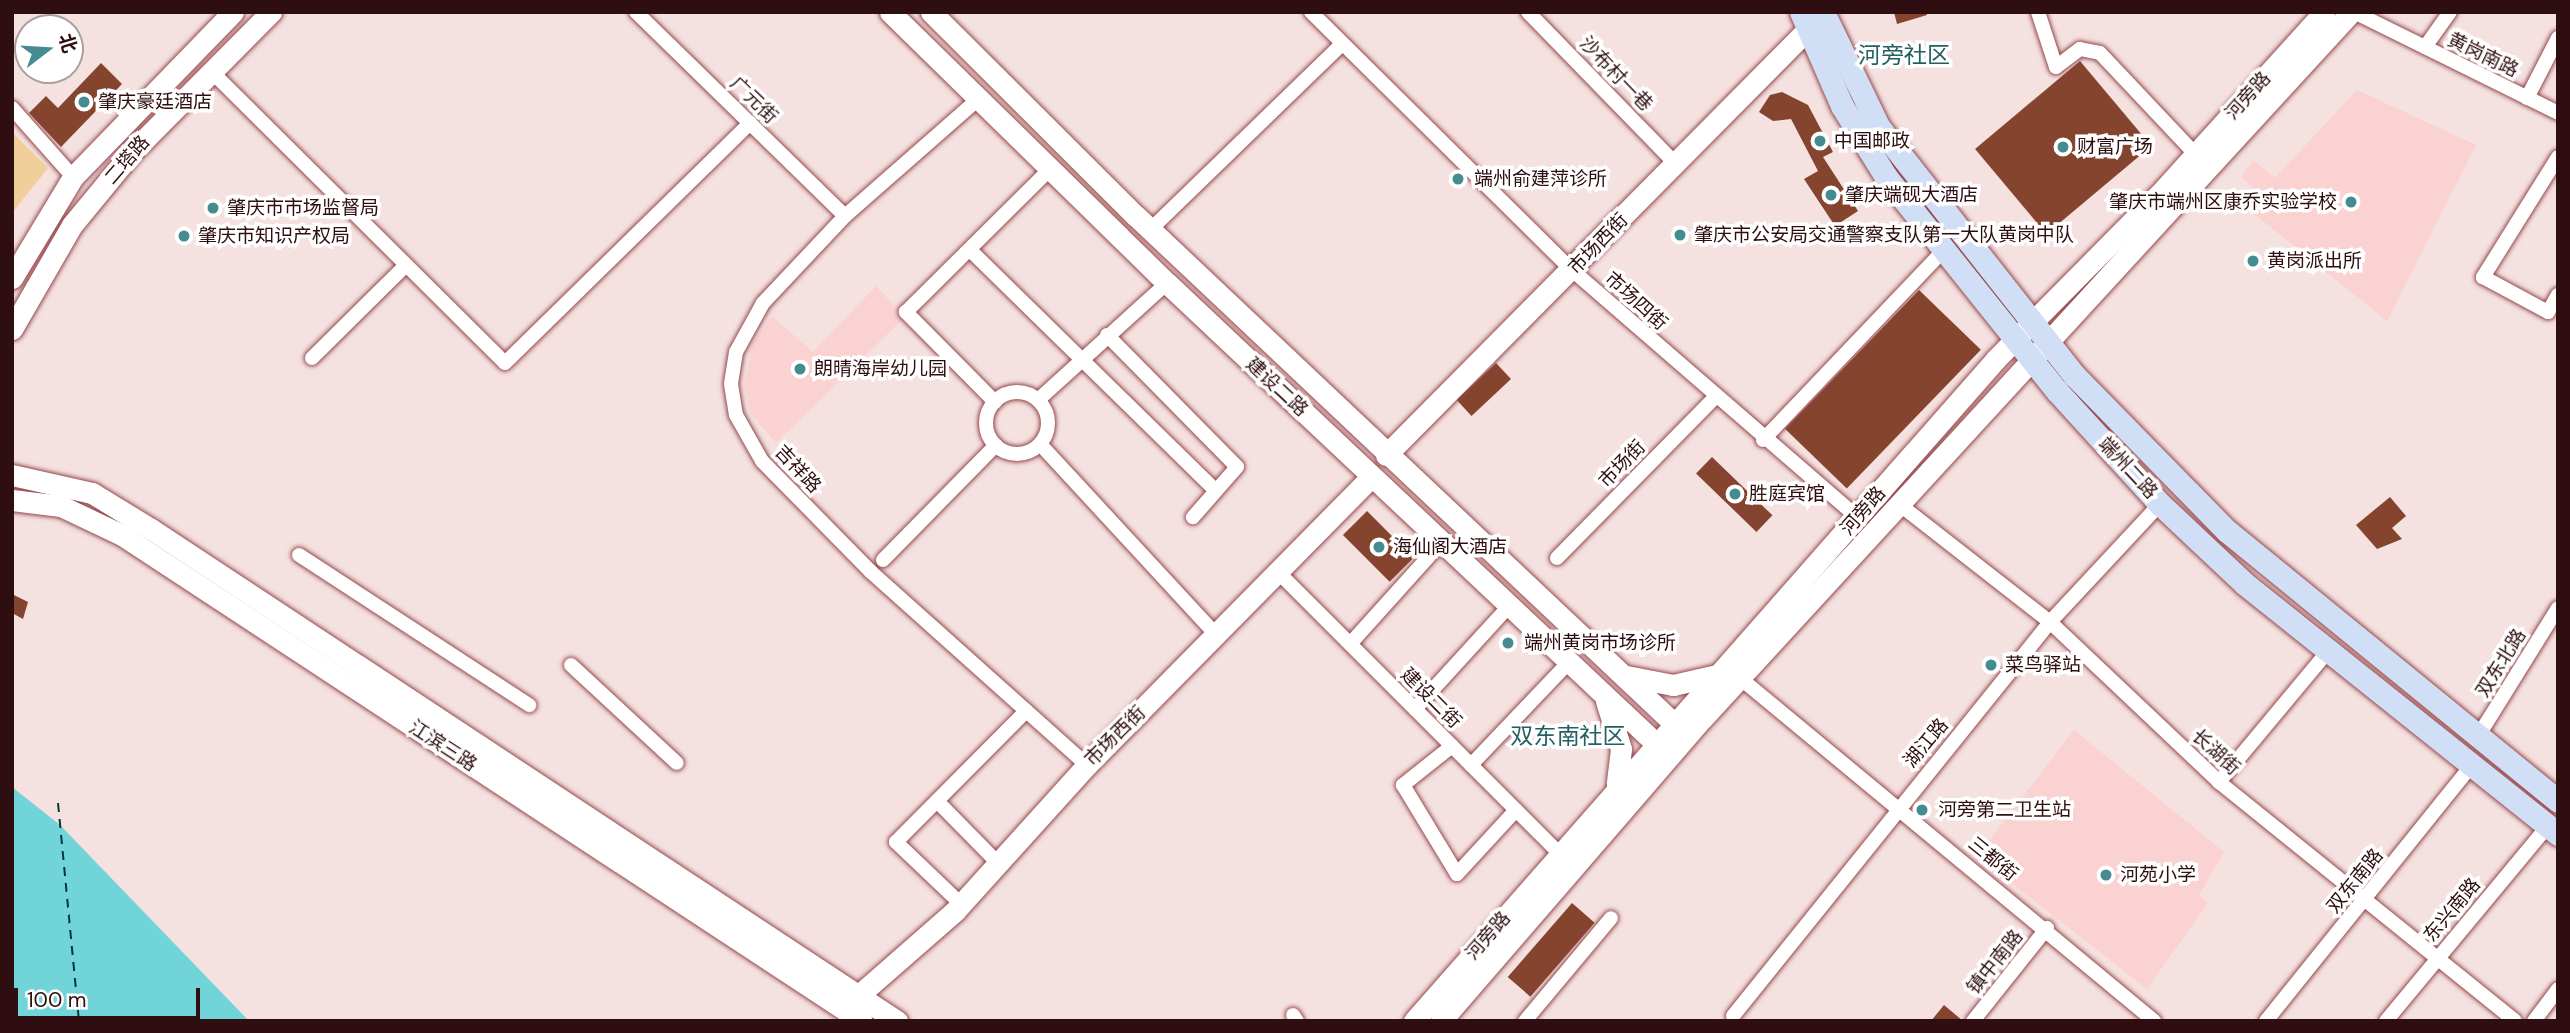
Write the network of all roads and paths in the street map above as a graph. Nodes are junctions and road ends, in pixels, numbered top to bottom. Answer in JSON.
{"nodes":[{"id":1,"x":233,"y":12,"type":"edge"},
{"id":2,"x":271,"y":12,"type":"edge"},
{"id":3,"x":636,"y":12,"type":"edge"},
{"id":4,"x":890,"y":12,"type":"edge"},
{"id":5,"x":931,"y":12,"type":"edge"},
{"id":6,"x":1311,"y":12,"type":"edge"},
{"id":7,"x":1528,"y":12,"type":"edge"},
{"id":8,"x":1824,"y":12,"type":"edge"},
{"id":9,"x":2038,"y":12,"type":"edge"},
{"id":10,"x":2324,"y":12,"type":"edge"},
{"id":11,"x":2353,"y":12,"type":"edge"},
{"id":12,"x":2450,"y":12,"type":"edge"},
{"id":13,"x":1804,"y":21,"type":"edge"},
{"id":14,"x":2558,"y":38,"type":"edge"},
{"id":15,"x":1342,"y":44,"type":"junction"},
{"id":16,"x":2425,"y":47,"type":"junction"},
{"id":17,"x":211,"y":71,"type":"junction"},
{"id":18,"x":2527,"y":98,"type":"junction"},
{"id":19,"x":976,"y":101,"type":"junction"},
{"id":20,"x":12,"y":108,"type":"edge"},
{"id":21,"x":2558,"y":113,"type":"edge"},
{"id":22,"x":750,"y":123,"type":"junction"},
{"id":23,"x":2196,"y":154,"type":"junction"},
{"id":24,"x":2558,"y":157,"type":"edge"},
{"id":25,"x":1675,"y":163,"type":"junction"},
{"id":26,"x":1049,"y":170,"type":"junction"},
{"id":27,"x":2210,"y":170,"type":"junction"},
{"id":28,"x":73,"y":177,"type":"junction"},
{"id":29,"x":845,"y":216,"type":"junction"},
{"id":30,"x":1150,"y":230,"type":"junction"},
{"id":31,"x":971,"y":250,"type":"junction"},
{"id":32,"x":1942,"y":252,"type":"junction"},
{"id":33,"x":406,"y":265,"type":"junction"},
{"id":34,"x":1988,"y":267,"type":"junction"},
{"id":35,"x":1572,"y":270,"type":"junction"},
{"id":36,"x":12,"y":278,"type":"edge"},
{"id":37,"x":1968,"y":282,"type":"junction"},
{"id":38,"x":1167,"y":284,"type":"junction"},
{"id":39,"x":2558,"y":295,"type":"edge"},
{"id":40,"x":2031,"y":321,"type":"junction"},
{"id":41,"x":12,"y":329,"type":"edge"},
{"id":42,"x":1107,"y":335,"type":"junction"},
{"id":43,"x":2015,"y":340,"type":"junction"},
{"id":44,"x":2047,"y":341,"type":"junction"},
{"id":45,"x":312,"y":358,"type":"dead end"},
{"id":46,"x":1080,"y":358,"type":"junction"},
{"id":47,"x":2031,"y":359,"type":"junction"},
{"id":48,"x":2066,"y":383,"type":"junction"},
{"id":49,"x":1715,"y":397,"type":"junction"},
{"id":50,"x":1038,"y":400,"type":"junction"},
{"id":51,"x":995,"y":402,"type":"junction"},
{"id":52,"x":1763,"y":440,"type":"junction"},
{"id":53,"x":1040,"y":444,"type":"junction"},
{"id":54,"x":996,"y":445,"type":"junction"},
{"id":55,"x":1386,"y":455,"type":"junction"},
{"id":56,"x":12,"y":475,"type":"edge"},
{"id":57,"x":1371,"y":477,"type":"junction"},
{"id":58,"x":1215,"y":490,"type":"junction"},
{"id":59,"x":12,"y":500,"type":"edge"},
{"id":60,"x":1899,"y":504,"type":"junction"},
{"id":61,"x":2160,"y":504,"type":"junction"},
{"id":62,"x":1193,"y":517,"type":"dead end"},
{"id":63,"x":1857,"y":517,"type":"junction"},
{"id":64,"x":1441,"y":543,"type":"junction"},
{"id":65,"x":299,"y":555,"type":"dead end"},
{"id":66,"x":1557,"y":558,"type":"dead end"},
{"id":67,"x":883,"y":560,"type":"dead end"},
{"id":68,"x":1276,"y":570,"type":"junction"},
{"id":69,"x":1508,"y":606,"type":"junction"},
{"id":70,"x":2558,"y":608,"type":"edge"},
{"id":71,"x":2050,"y":622,"type":"junction"},
{"id":72,"x":1568,"y":629,"type":"junction"},
{"id":73,"x":1216,"y":635,"type":"junction"},
{"id":74,"x":1350,"y":644,"type":"junction"},
{"id":75,"x":1551,"y":647,"type":"junction"},
{"id":76,"x":2329,"y":650,"type":"junction"},
{"id":77,"x":1568,"y":663,"type":"junction"},
{"id":78,"x":571,"y":665,"type":"dead end"},
{"id":79,"x":1618,"y":672,"type":"junction"},
{"id":80,"x":1730,"y":676,"type":"junction"},
{"id":81,"x":1604,"y":696,"type":"junction"},
{"id":82,"x":529,"y":705,"type":"dead end"},
{"id":83,"x":1415,"y":709,"type":"junction"},
{"id":84,"x":1026,"y":710,"type":"junction"},
{"id":85,"x":1680,"y":730,"type":"junction"},
{"id":86,"x":2477,"y":738,"type":"junction"},
{"id":87,"x":1452,"y":746,"type":"junction"},
{"id":88,"x":1662,"y":750,"type":"junction"},
{"id":89,"x":677,"y":763,"type":"dead end"},
{"id":90,"x":1087,"y":765,"type":"junction"},
{"id":91,"x":1471,"y":765,"type":"junction"},
{"id":92,"x":2472,"y":765,"type":"junction"},
{"id":93,"x":2219,"y":782,"type":"junction"},
{"id":94,"x":1617,"y":784,"type":"junction"},
{"id":95,"x":2557,"y":799,"type":"edge"},
{"id":96,"x":937,"y":801,"type":"junction"},
{"id":97,"x":1898,"y":806,"type":"junction"},
{"id":98,"x":1516,"y":810,"type":"junction"},
{"id":99,"x":2553,"y":830,"type":"edge"},
{"id":100,"x":1558,"y":852,"type":"junction"},
{"id":101,"x":998,"y":863,"type":"junction"},
{"id":102,"x":2365,"y":900,"type":"junction"},
{"id":103,"x":961,"y":904,"type":"junction"},
{"id":104,"x":1611,"y":918,"type":"dead end"},
{"id":105,"x":2047,"y":928,"type":"junction"},
{"id":106,"x":2435,"y":959,"type":"junction"},
{"id":107,"x":2558,"y":989,"type":"edge"},
{"id":108,"x":859,"y":995,"type":"junction"},
{"id":109,"x":1733,"y":1016,"type":"dead end"},
{"id":110,"x":862,"y":1021,"type":"edge"},
{"id":111,"x":897,"y":1021,"type":"edge"},
{"id":112,"x":1413,"y":1021,"type":"edge"},
{"id":113,"x":1441,"y":1021,"type":"edge"},
{"id":114,"x":1525,"y":1021,"type":"edge"},
{"id":115,"x":1973,"y":1021,"type":"edge"},
{"id":116,"x":2154,"y":1021,"type":"edge"},
{"id":117,"x":2266,"y":1021,"type":"edge"},
{"id":118,"x":2386,"y":1021,"type":"edge"},
{"id":119,"x":2515,"y":1021,"type":"edge"},
{"id":120,"x":2534,"y":1021,"type":"edge"}],
"edges":[{"from":1,"to":28,"type":"main road","name":"二塔路"},
{"from":2,"to":17,"type":"main road","name":"二塔路"},
{"from":3,"to":22,"type":"street","name":"广元街"},
{"from":4,"to":19,"type":"main road","name":"建设二路"},
{"from":5,"to":30,"type":"main road","name":"建设二路"},
{"from":6,"to":15,"type":"street","name":"市场四街"},
{"from":7,"to":25,"type":"street","name":"沙布村一巷"},
{"from":8,"to":34,"type":"main road","name":"端州二路"},
{"from":9,"to":23,"type":"street"},
{"from":10,"to":23,"type":"main road","name":"河旁路"},
{"from":11,"to":16,"type":"street","name":"黄岗南路"},
{"from":11,"to":27,"type":"main road","name":"河旁路"},
{"from":12,"to":16,"type":"street"},
{"from":13,"to":25,"type":"main road","name":"市场西街"},
{"from":13,"to":32,"type":"main road","name":"端州二路"},
{"from":14,"to":18,"type":"street"},
{"from":15,"to":30,"type":"street"},
{"from":15,"to":35,"type":"street","name":"市场四街"},
{"from":16,"to":18,"type":"street","name":"黄岗南路"},
{"from":17,"to":33,"type":"street"},
{"from":17,"to":41,"type":"main road","name":"二塔路"},
{"from":18,"to":21,"type":"street","name":"黄岗南路"},
{"from":19,"to":26,"type":"main road","name":"建设二路"},
{"from":19,"to":29,"type":"street","name":"吉祥路"},
{"from":20,"to":28,"type":"street"},
{"from":22,"to":29,"type":"street","name":"广元街"},
{"from":22,"to":33,"type":"street"},
{"from":23,"to":27,"type":"street"},
{"from":23,"to":40,"type":"main road","name":"河旁路"},
{"from":24,"to":39,"type":"street"},
{"from":25,"to":35,"type":"main road","name":"市场西街"},
{"from":26,"to":31,"type":"street"},
{"from":26,"to":38,"type":"main road","name":"建设二路"},
{"from":27,"to":44,"type":"main road","name":"河旁路"},
{"from":28,"to":36,"type":"main road","name":"二塔路"},
{"from":29,"to":84,"type":"street","name":"吉祥路"},
{"from":30,"to":55,"type":"main road","name":"建设二路"},
{"from":31,"to":46,"type":"street"},
{"from":31,"to":51,"type":"street"},
{"from":32,"to":37,"type":"main road","name":"端州二路"},
{"from":32,"to":52,"type":"street"},
{"from":33,"to":45,"type":"street"},
{"from":34,"to":37,"type":"main road"},
{"from":34,"to":40,"type":"main road","name":"端州二路"},
{"from":35,"to":49,"type":"street","name":"市场四街"},
{"from":35,"to":55,"type":"main road","name":"市场西街"},
{"from":37,"to":43,"type":"main road","name":"端州二路"},
{"from":38,"to":42,"type":"street"},
{"from":38,"to":57,"type":"main road","name":"建设二路"},
{"from":40,"to":43,"type":"main road","name":"河旁路"},
{"from":40,"to":44,"type":"main road","name":"端州二路"},
{"from":42,"to":46,"type":"street"},
{"from":42,"to":58,"type":"street"},
{"from":43,"to":47,"type":"main road","name":"端州二路"},
{"from":43,"to":63,"type":"main road","name":"河旁路"},
{"from":44,"to":47,"type":"main road","name":"河旁路"},
{"from":44,"to":48,"type":"main road","name":"端州二路"},
{"from":46,"to":50,"type":"street"},
{"from":46,"to":58,"type":"street"},
{"from":47,"to":48,"type":"main road","name":"端州二路"},
{"from":47,"to":60,"type":"main road","name":"河旁路"},
{"from":48,"to":61,"type":"main road","name":"端州二路"},
{"from":48,"to":86,"type":"main road","name":"端州二路"},
{"from":49,"to":52,"type":"street","name":"市场四街"},
{"from":49,"to":66,"type":"street","name":"市场街"},
{"from":50,"to":51,"type":"street"},
{"from":50,"to":53,"type":"street"},
{"from":51,"to":54,"type":"street"},
{"from":52,"to":63,"type":"street","name":"市场四街"},
{"from":53,"to":54,"type":"street"},
{"from":53,"to":73,"type":"street"},
{"from":54,"to":67,"type":"street"},
{"from":55,"to":72,"type":"main road","name":"建设二路"},
{"from":56,"to":108,"type":"main road","name":"江滨三路"},
{"from":57,"to":64,"type":"main road","name":"建设二路"},
{"from":57,"to":68,"type":"main road","name":"市场西街"},
{"from":58,"to":62,"type":"street"},
{"from":59,"to":110,"type":"main road","name":"江滨三路"},
{"from":60,"to":71,"type":"street","name":"长湖街"},
{"from":60,"to":80,"type":"main road","name":"河旁路"},
{"from":61,"to":71,"type":"street","name":"湖江路"},
{"from":61,"to":76,"type":"main road","name":"端州二路"},
{"from":63,"to":80,"type":"main road","name":"河旁路"},
{"from":64,"to":69,"type":"main road","name":"建设二路"},
{"from":64,"to":74,"type":"street"},
{"from":65,"to":82,"type":"street"},
{"from":68,"to":73,"type":"main road","name":"市场西街"},
{"from":68,"to":74,"type":"street","name":"建设二街"},
{"from":69,"to":75,"type":"main road","name":"建设二路"},
{"from":69,"to":83,"type":"street"},
{"from":70,"to":86,"type":"street","name":"双东北路"},
{"from":71,"to":93,"type":"street","name":"长湖街"},
{"from":71,"to":97,"type":"street","name":"湖江路"},
{"from":72,"to":75,"type":"main road"},
{"from":72,"to":79,"type":"main road","name":"建设二路"},
{"from":73,"to":90,"type":"main road","name":"市场西街"},
{"from":74,"to":83,"type":"street","name":"建设二街"},
{"from":75,"to":77,"type":"main road","name":"建设二路"},
{"from":76,"to":92,"type":"main road","name":"端州二路"},
{"from":76,"to":93,"type":"street"},
{"from":77,"to":81,"type":"main road","name":"建设二路"},
{"from":77,"to":91,"type":"street"},
{"from":78,"to":89,"type":"street"},
{"from":79,"to":80,"type":"main road"},
{"from":79,"to":85,"type":"main road","name":"建设二路"},
{"from":80,"to":85,"type":"main road","name":"河旁路"},
{"from":80,"to":97,"type":"street","name":"三都街"},
{"from":81,"to":88,"type":"main road","name":"建设二路"},
{"from":81,"to":94,"type":"main road"},
{"from":83,"to":87,"type":"street","name":"建设二街"},
{"from":84,"to":90,"type":"street","name":"吉祥路"},
{"from":84,"to":96,"type":"street"},
{"from":85,"to":88,"type":"main road","name":"河旁路"},
{"from":86,"to":95,"type":"main road","name":"端州二路"},
{"from":87,"to":91,"type":"street","name":"建设二街"},
{"from":87,"to":98,"type":"street"},
{"from":88,"to":94,"type":"main road","name":"河旁路"},
{"from":88,"to":113,"type":"main road","name":"河旁路"},
{"from":90,"to":101,"type":"main road","name":"市场西街"},
{"from":91,"to":98,"type":"street","name":"建设二街"},
{"from":92,"to":99,"type":"main road","name":"端州二路"},
{"from":92,"to":102,"type":"street","name":"双东南路"},
{"from":93,"to":102,"type":"street","name":"长湖街"},
{"from":94,"to":100,"type":"main road","name":"河旁路"},
{"from":96,"to":101,"type":"street"},
{"from":96,"to":103,"type":"street"},
{"from":97,"to":105,"type":"street","name":"三都街"},
{"from":97,"to":109,"type":"street","name":"湖江路"},
{"from":98,"to":100,"type":"street","name":"建设二街"},
{"from":99,"to":106,"type":"street","name":"东兴南路"},
{"from":100,"to":112,"type":"main road","name":"河旁路"},
{"from":101,"to":103,"type":"main road","name":"市场西街"},
{"from":102,"to":106,"type":"street","name":"长湖街"},
{"from":102,"to":117,"type":"street","name":"双东南路"},
{"from":103,"to":108,"type":"main road","name":"市场西街"},
{"from":104,"to":114,"type":"street"},
{"from":105,"to":115,"type":"street","name":"镇中南路"},
{"from":105,"to":116,"type":"street","name":"三都街"},
{"from":106,"to":118,"type":"street","name":"东兴南路"},
{"from":106,"to":119,"type":"street","name":"长湖街"},
{"from":107,"to":120,"type":"street"},
{"from":108,"to":111,"type":"main road","name":"江滨三路"}]}
